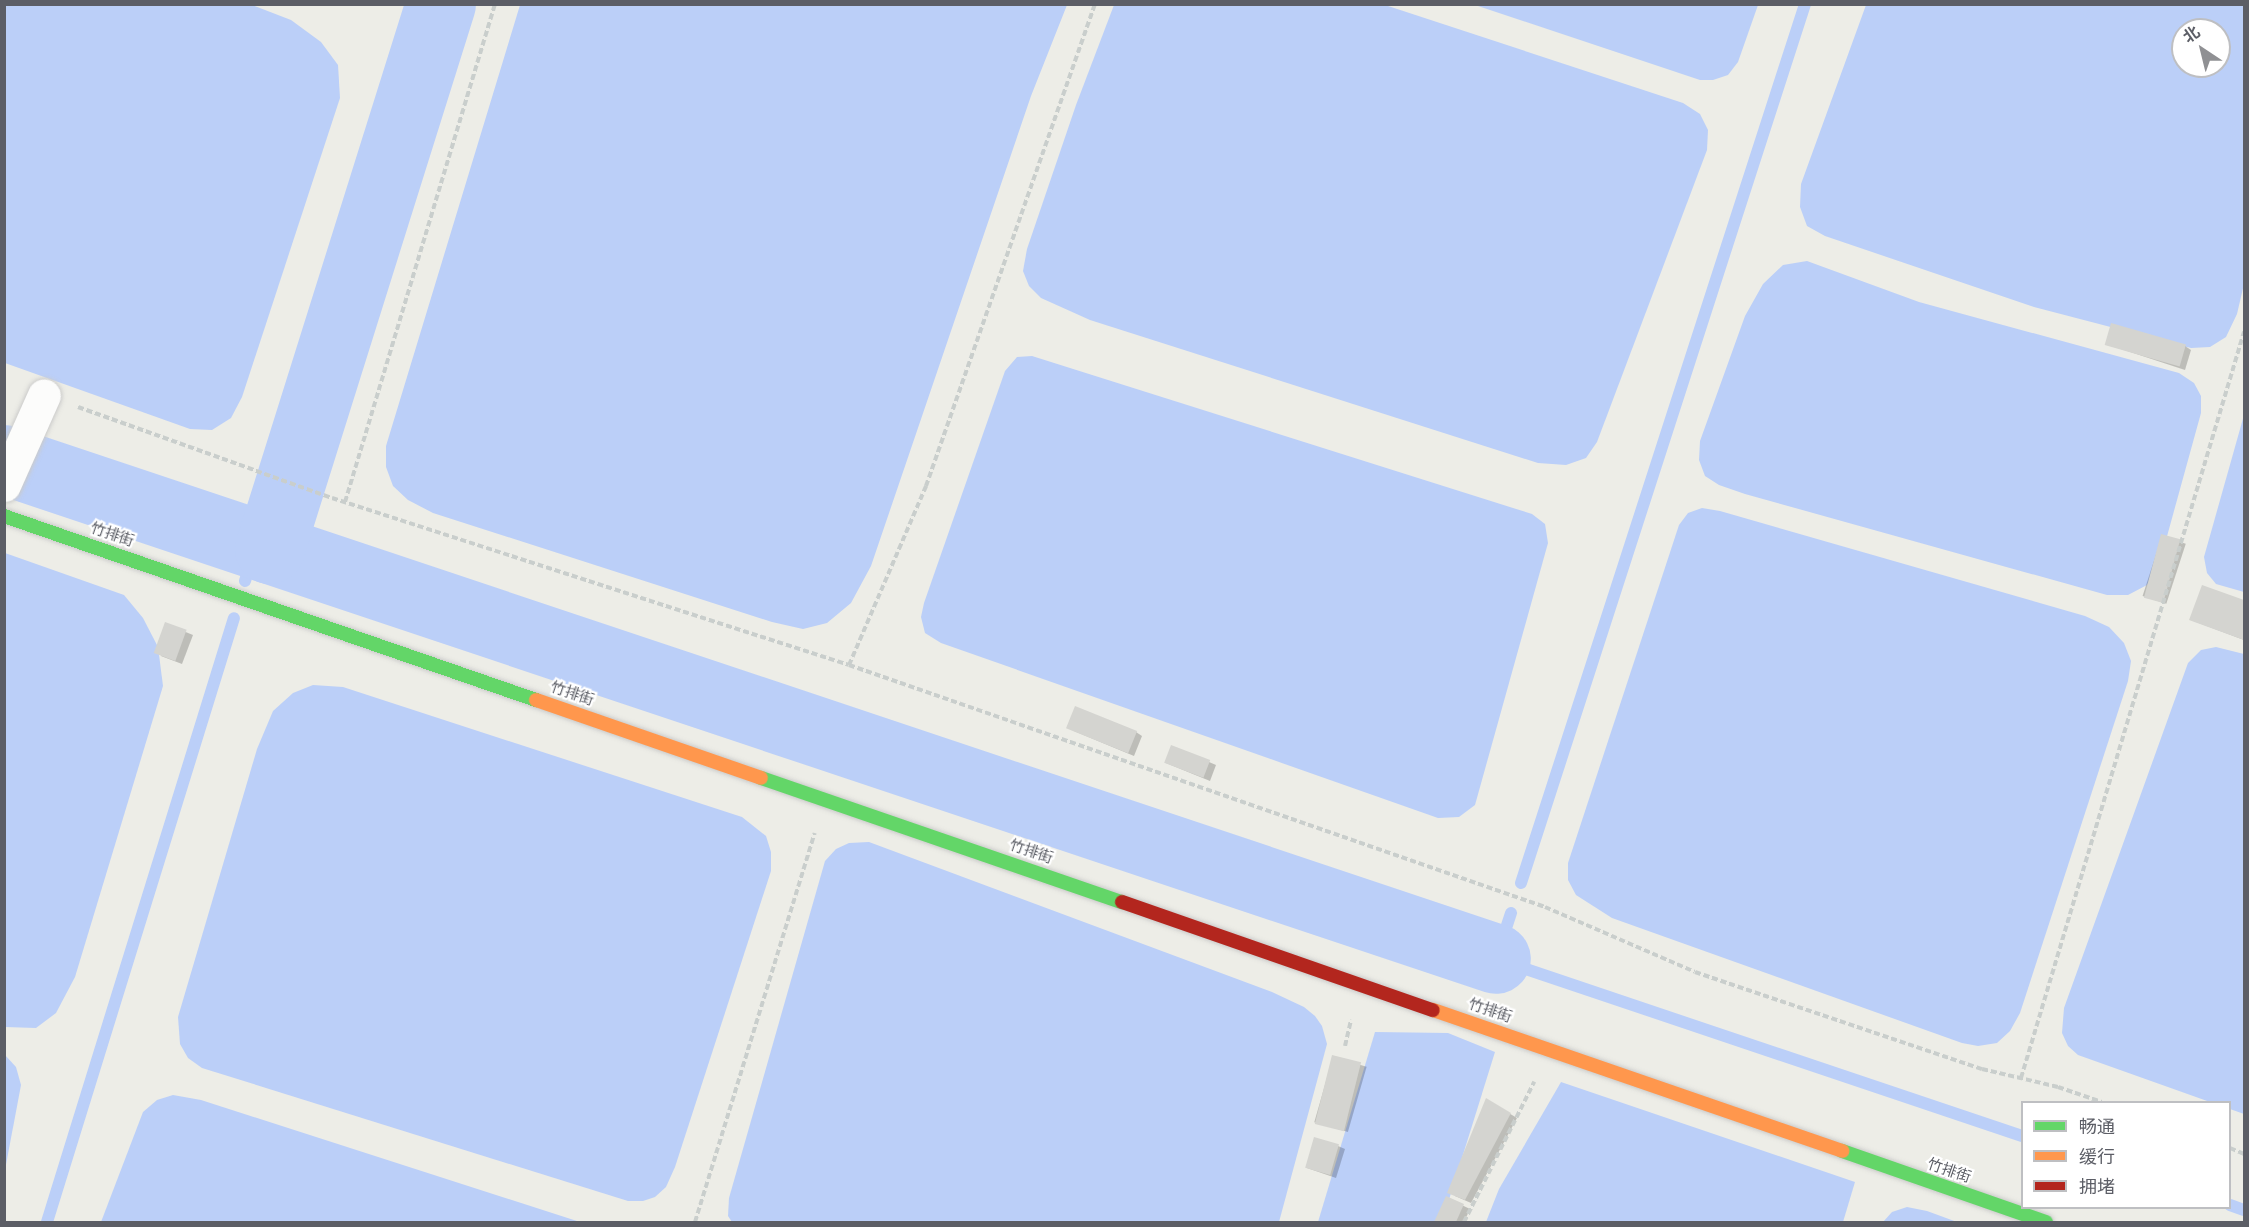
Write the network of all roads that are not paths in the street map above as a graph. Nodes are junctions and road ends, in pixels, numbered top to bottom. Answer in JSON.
{"nodes":[{"id":1,"x":40,"y":405,"type":"road end"},
{"id":2,"x":4,"y":485,"type":"edge"},
{"id":3,"x":4,"y":516,"type":"edge"},
{"id":4,"x":2046,"y":1222,"type":"edge"}],
"edges":[{"from":1,"to":2,"type":"street"},
{"from":3,"to":4,"type":"street","name":"竹排街"}]}
